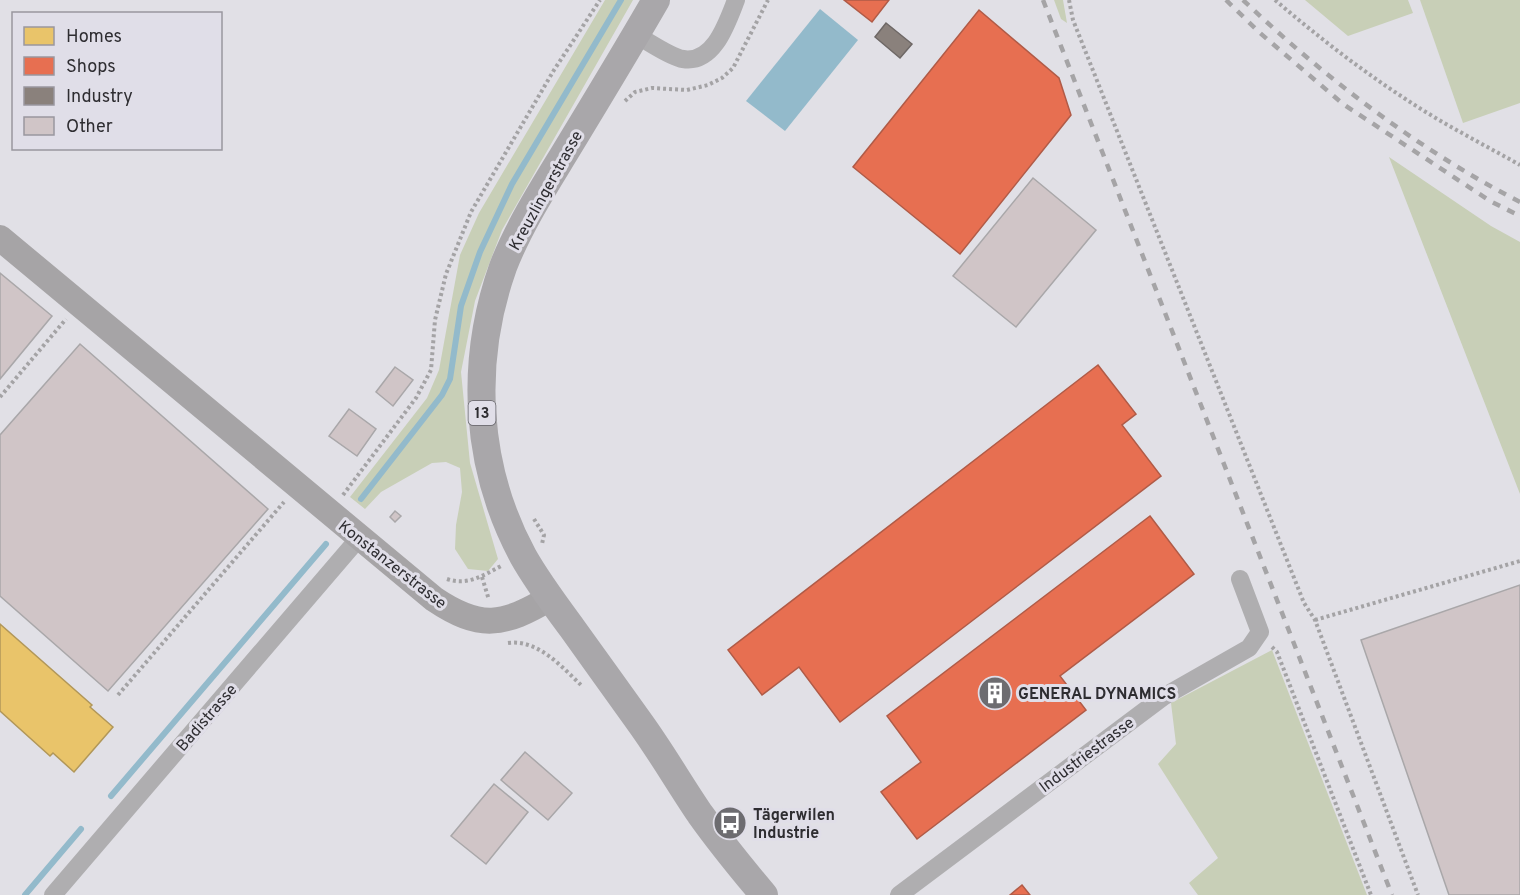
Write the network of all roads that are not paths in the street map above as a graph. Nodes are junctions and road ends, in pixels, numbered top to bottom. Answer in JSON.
{"nodes":[{"id":1,"x":656,"y":0,"type":"edge"},
{"id":2,"x":736,"y":0,"type":"edge"},
{"id":3,"x":636,"y":35,"type":"junction"},
{"id":4,"x":0,"y":238,"type":"edge"},
{"id":5,"x":359,"y":538,"type":"junction"},
{"id":6,"x":1240,"y":579,"type":"dead end"},
{"id":7,"x":550,"y":598,"type":"junction"},
{"id":8,"x":53,"y":895,"type":"edge"},
{"id":9,"x":764,"y":895,"type":"edge"},
{"id":10,"x":898,"y":895,"type":"edge"}],
"edges":[{"from":1,"to":3,"type":"main road","name":"Kreuzlingerstrasse","number":"13"},
{"from":2,"to":3,"type":"street"},
{"from":3,"to":7,"type":"main road","name":"Kreuzlingerstrasse","number":"13"},
{"from":4,"to":5,"type":"street","name":"Konstanzerstrasse"},
{"from":5,"to":7,"type":"street","name":"Konstanzerstrasse"},
{"from":5,"to":8,"type":"street","name":"Badistrasse"},
{"from":6,"to":10,"type":"street","name":"Industriestrasse"},
{"from":7,"to":9,"type":"main road","number":"13"}]}
